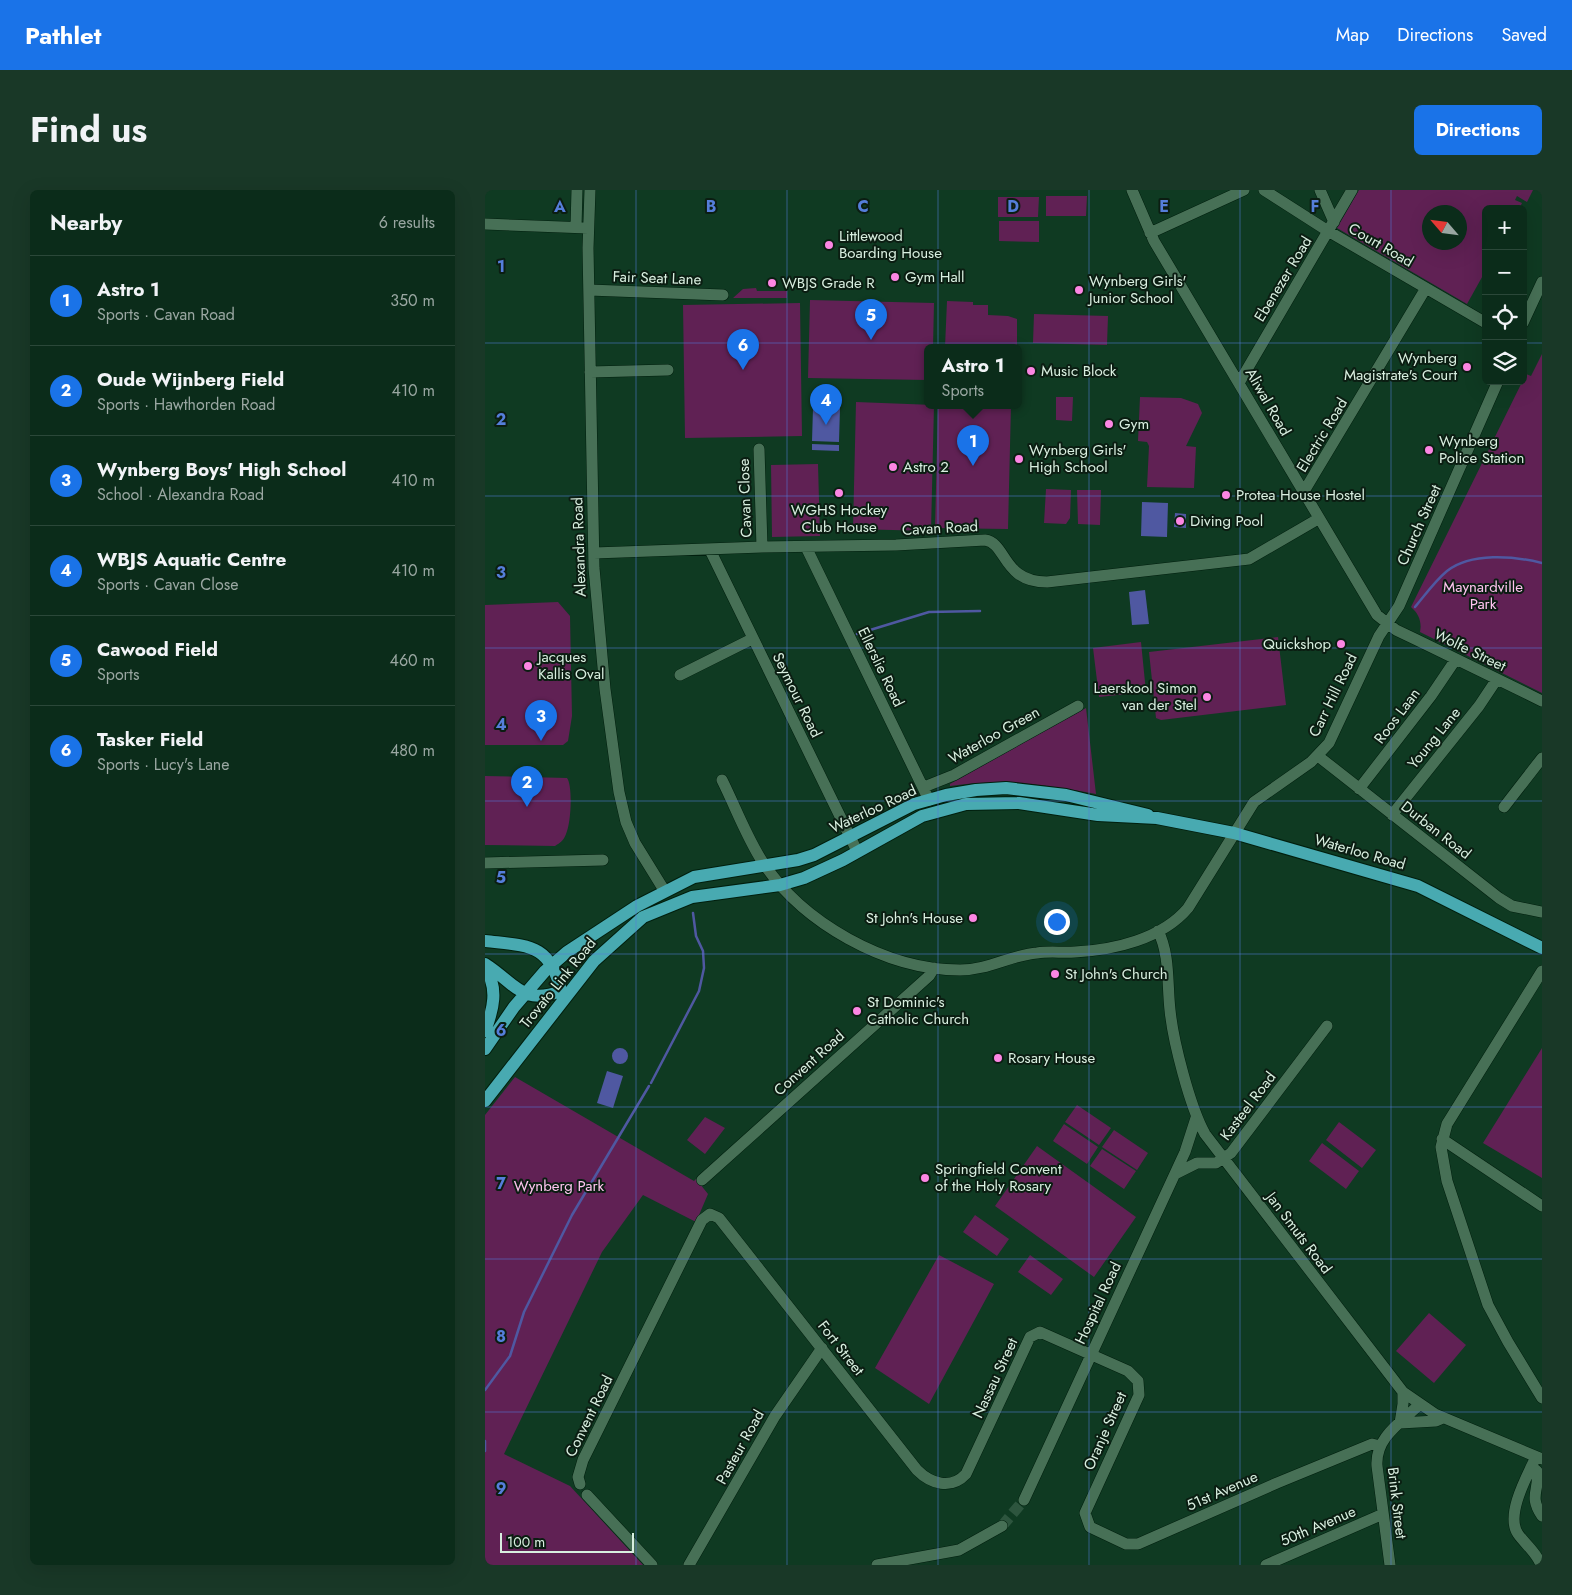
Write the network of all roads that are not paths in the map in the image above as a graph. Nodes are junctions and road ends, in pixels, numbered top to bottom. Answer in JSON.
{"nodes":[{"id":1,"x":577,"y":190,"type":"edge"},
{"id":2,"x":590,"y":190,"type":"edge"},
{"id":3,"x":1132,"y":190,"type":"edge"},
{"id":4,"x":1244,"y":190,"type":"edge"},
{"id":5,"x":1264,"y":190,"type":"edge"},
{"id":6,"x":1320,"y":190,"type":"edge"},
{"id":7,"x":1352,"y":190,"type":"edge"},
{"id":8,"x":577,"y":202,"type":"junction"},
{"id":9,"x":589,"y":202,"type":"junction"},
{"id":10,"x":485,"y":224,"type":"edge"},
{"id":11,"x":1331,"y":226,"type":"junction"},
{"id":12,"x":576,"y":227,"type":"junction"},
{"id":13,"x":588,"y":228,"type":"junction"},
{"id":14,"x":1150,"y":233,"type":"junction"},
{"id":15,"x":1542,"y":282,"type":"edge"},
{"id":16,"x":1426,"y":288,"type":"junction"},
{"id":17,"x":589,"y":290,"type":"junction"},
{"id":18,"x":723,"y":295,"type":"dead end"},
{"id":19,"x":1527,"y":314,"type":"edge"},
{"id":20,"x":1482,"y":321,"type":"edge"},
{"id":21,"x":667,"y":370,"type":"dead end"},
{"id":22,"x":591,"y":372,"type":"junction"},
{"id":23,"x":1239,"y":383,"type":"junction"},
{"id":24,"x":1496,"y":385,"type":"edge"},
{"id":25,"x":759,"y":449,"type":"dead end"},
{"id":26,"x":1303,"y":494,"type":"junction"},
{"id":27,"x":1319,"y":519,"type":"junction"},
{"id":28,"x":762,"y":547,"type":"junction"},
{"id":29,"x":806,"y":547,"type":"junction"},
{"id":30,"x":710,"y":550,"type":"junction"},
{"id":31,"x":594,"y":553,"type":"junction"},
{"id":32,"x":1387,"y":623,"type":"junction"},
{"id":33,"x":753,"y":639,"type":"junction"},
{"id":34,"x":1455,"y":659,"type":"junction"},
{"id":35,"x":680,"y":675,"type":"dead end"},
{"id":36,"x":1497,"y":679,"type":"junction"},
{"id":37,"x":1542,"y":700,"type":"edge"},
{"id":38,"x":1078,"y":706,"type":"dead end"},
{"id":39,"x":1318,"y":756,"type":"junction"},
{"id":40,"x":1542,"y":758,"type":"edge"},
{"id":41,"x":723,"y":780,"type":"dead end"},
{"id":42,"x":924,"y":787,"type":"junction"},
{"id":43,"x":1359,"y":789,"type":"junction"},
{"id":44,"x":929,"y":800,"type":"junction"},
{"id":45,"x":1504,"y":808,"type":"dead end"},
{"id":46,"x":1392,"y":815,"type":"junction"},
{"id":47,"x":1157,"y":818,"type":"junction"},
{"id":48,"x":1233,"y":833,"type":"junction"},
{"id":49,"x":850,"y":837,"type":"junction"},
{"id":50,"x":857,"y":852,"type":"junction"},
{"id":51,"x":603,"y":860,"type":"dead end"},
{"id":52,"x":485,"y":863,"type":"edge"},
{"id":53,"x":767,"y":867,"type":"junction"},
{"id":54,"x":780,"y":884,"type":"junction"},
{"id":55,"x":664,"y":890,"type":"junction"},
{"id":56,"x":672,"y":903,"type":"joint"},
{"id":57,"x":1542,"y":912,"type":"edge"},
{"id":58,"x":1157,"y":931,"type":"junction"},
{"id":59,"x":620,"y":935,"type":"junction"},
{"id":60,"x":485,"y":940,"type":"edge"},
{"id":61,"x":1542,"y":948,"type":"edge"},
{"id":62,"x":485,"y":964,"type":"edge"},
{"id":63,"x":552,"y":965,"type":"junction"},
{"id":64,"x":485,"y":968,"type":"edge"},
{"id":65,"x":934,"y":968,"type":"junction"},
{"id":66,"x":1542,"y":971,"type":"edge"},
{"id":67,"x":561,"y":992,"type":"junction"},
{"id":68,"x":525,"y":993,"type":"junction"},
{"id":69,"x":1327,"y":1026,"type":"dead end"},
{"id":70,"x":485,"y":1031,"type":"edge"},
{"id":71,"x":535,"y":1036,"type":"junction"},
{"id":72,"x":485,"y":1049,"type":"edge"},
{"id":73,"x":485,"y":1101,"type":"edge"},
{"id":74,"x":1196,"y":1118,"type":"junction"},
{"id":75,"x":1442,"y":1139,"type":"junction"},
{"id":76,"x":1223,"y":1158,"type":"junction"},
{"id":77,"x":1173,"y":1175,"type":"junction"},
{"id":78,"x":702,"y":1180,"type":"dead end"},
{"id":79,"x":1542,"y":1206,"type":"edge"},
{"id":80,"x":719,"y":1218,"type":"joint"},
{"id":81,"x":822,"y":1348,"type":"junction"},
{"id":82,"x":1091,"y":1354,"type":"junction"},
{"id":83,"x":1403,"y":1392,"type":"junction"},
{"id":84,"x":1542,"y":1398,"type":"edge"},
{"id":85,"x":1419,"y":1405,"type":"junction"},
{"id":86,"x":1443,"y":1418,"type":"junction"},
{"id":87,"x":1400,"y":1423,"type":"junction"},
{"id":88,"x":1380,"y":1446,"type":"junction"},
{"id":89,"x":1537,"y":1461,"type":"edge"},
{"id":90,"x":580,"y":1484,"type":"dead end"},
{"id":91,"x":948,"y":1484,"type":"joint"},
{"id":92,"x":587,"y":1495,"type":"dead end"},
{"id":93,"x":1024,"y":1500,"type":"tunnel mouth"},
{"id":94,"x":1383,"y":1514,"type":"junction"},
{"id":95,"x":1085,"y":1515,"type":"joint"},
{"id":96,"x":1542,"y":1516,"type":"edge"},
{"id":97,"x":1002,"y":1526,"type":"tunnel mouth"},
{"id":98,"x":652,"y":1565,"type":"edge"},
{"id":99,"x":689,"y":1565,"type":"edge"},
{"id":100,"x":877,"y":1565,"type":"edge"},
{"id":101,"x":1265,"y":1565,"type":"edge"},
{"id":102,"x":1390,"y":1565,"type":"edge"},
{"id":103,"x":1541,"y":1565,"type":"edge"}],
"edges":[{"from":1,"to":8,"type":"street"},
{"from":2,"to":9,"type":"street","name":"Alexandra Road"},
{"from":3,"to":14,"type":"street","name":"Aliwal Road"},
{"from":4,"to":14,"type":"street"},
{"from":5,"to":11,"type":"street","name":"Court Road"},
{"from":6,"to":11,"type":"street"},
{"from":7,"to":11,"type":"street","name":"Ebenezer Road"},
{"from":8,"to":9,"type":"street"},
{"from":8,"to":12,"type":"street"},
{"from":9,"to":13,"type":"street","name":"Alexandra Road"},
{"from":10,"to":12,"type":"street"},
{"from":11,"to":16,"type":"street","name":"Court Road"},
{"from":11,"to":23,"type":"street","name":"Ebenezer Road"},
{"from":12,"to":13,"type":"street"},
{"from":13,"to":17,"type":"street","name":"Alexandra Road"},
{"from":14,"to":23,"type":"street","name":"Aliwal Road"},
{"from":15,"to":19,"type":"street"},
{"from":16,"to":20,"type":"street","name":"Court Road"},
{"from":16,"to":26,"type":"street","name":"Electric Road"},
{"from":17,"to":18,"type":"street","name":"Fair Seat Lane"},
{"from":17,"to":22,"type":"street","name":"Alexandra Road"},
{"from":21,"to":22,"type":"street"},
{"from":22,"to":31,"type":"street","name":"Alexandra Road"},
{"from":23,"to":26,"type":"street","name":"Aliwal Road"},
{"from":24,"to":32,"type":"street","name":"Church Street"},
{"from":25,"to":28,"type":"street","name":"Cavan Close"},
{"from":26,"to":27,"type":"street","name":"Aliwal Road"},
{"from":27,"to":29,"type":"street","name":"Cavan Road"},
{"from":27,"to":32,"type":"street","name":"Aliwal Road"},
{"from":28,"to":29,"type":"street","name":"Cavan Road"},
{"from":28,"to":30,"type":"street","name":"Cavan Road"},
{"from":29,"to":42,"type":"street","name":"Ellerslie Road"},
{"from":30,"to":31,"type":"street","name":"Cavan Road"},
{"from":30,"to":33,"type":"street","name":"Seymour Road"},
{"from":31,"to":55,"type":"street","name":"Alexandra Road"},
{"from":32,"to":34,"type":"street","name":"Wolfe Street"},
{"from":32,"to":39,"type":"street","name":"Carr Hill Road"},
{"from":33,"to":35,"type":"street"},
{"from":33,"to":49,"type":"street","name":"Seymour Road"},
{"from":34,"to":36,"type":"street","name":"Wolfe Street"},
{"from":34,"to":43,"type":"street","name":"Roos Laan"},
{"from":36,"to":37,"type":"street","name":"Wolfe Street"},
{"from":36,"to":46,"type":"street","name":"Young Lane"},
{"from":38,"to":42,"type":"street","name":"Waterloo Green"},
{"from":39,"to":43,"type":"street","name":"Durban Road"},
{"from":39,"to":48,"type":"street","name":"Carr Hill Road"},
{"from":40,"to":45,"type":"street"},
{"from":41,"to":53,"type":"street","name":"Carr Hill Road"},
{"from":42,"to":44,"type":"street","name":"Ellerslie Road"},
{"from":43,"to":46,"type":"street","name":"Durban Road"},
{"from":44,"to":47,"type":"main road","name":"Waterloo Road"},
{"from":44,"to":49,"type":"main road","name":"Waterloo Road"},
{"from":46,"to":57,"type":"street","name":"Durban Road"},
{"from":47,"to":48,"type":"main road","name":"Waterloo Road"},
{"from":47,"to":50,"type":"main road","name":"Waterloo Road"},
{"from":48,"to":58,"type":"street","name":"Carr Hill Road"},
{"from":48,"to":61,"type":"main road","name":"Waterloo Road"},
{"from":49,"to":50,"type":"street","name":"Seymour Road"},
{"from":49,"to":53,"type":"main road","name":"Waterloo Road"},
{"from":50,"to":54,"type":"main road","name":"Waterloo Road"},
{"from":51,"to":52,"type":"street"},
{"from":53,"to":54,"type":"street","name":"Carr Hill Road"},
{"from":53,"to":55,"type":"main road","name":"Waterloo Road"},
{"from":54,"to":56,"type":"main road","name":"Waterloo Road"},
{"from":54,"to":65,"type":"street","name":"Carr Hill Road"},
{"from":55,"to":63,"type":"main road","name":"Trovato Link Road"},
{"from":56,"to":59,"type":"main road","name":"Trovato Link Road"},
{"from":58,"to":65,"type":"street","name":"Carr Hill Road"},
{"from":58,"to":74,"type":"street","name":"Jan Smuts Road"},
{"from":59,"to":67,"type":"main road"},
{"from":59,"to":71,"type":"main road","name":"Trovato Link Road"},
{"from":60,"to":63,"type":"main road"},
{"from":62,"to":68,"type":"main road"},
{"from":63,"to":67,"type":"main road"},
{"from":63,"to":68,"type":"main road","name":"Trovato Link Road"},
{"from":64,"to":70,"type":"main road"},
{"from":65,"to":78,"type":"street","name":"Convent Road"},
{"from":66,"to":75,"type":"street"},
{"from":67,"to":68,"type":"main road"},
{"from":67,"to":71,"type":"main road"},
{"from":68,"to":72,"type":"main road","name":"Trovato Link Road"},
{"from":69,"to":76,"type":"street","name":"Kasteel Road"},
{"from":71,"to":73,"type":"main road","name":"Trovato Link Road"},
{"from":74,"to":76,"type":"street","name":"Jan Smuts Road"},
{"from":74,"to":77,"type":"street","name":"Hospital Road"},
{"from":75,"to":79,"type":"street"},
{"from":75,"to":84,"type":"street"},
{"from":76,"to":77,"type":"street","name":"Kasteel Road"},
{"from":76,"to":83,"type":"street","name":"Jan Smuts Road"},
{"from":77,"to":82,"type":"street","name":"Hospital Road"},
{"from":80,"to":81,"type":"street","name":"Fort Street"},
{"from":80,"to":90,"type":"street","name":"Convent Road"},
{"from":81,"to":91,"type":"street","name":"Fort Street"},
{"from":81,"to":99,"type":"street","name":"Pasteur Road"},
{"from":82,"to":91,"type":"street","name":"Nassau Street"},
{"from":82,"to":93,"type":"street","name":"Hospital Road"},
{"from":82,"to":95,"type":"street","name":"Oranje Street"},
{"from":83,"to":85,"type":"street","name":"Jan Smuts Road"},
{"from":83,"to":87,"type":"street"},
{"from":85,"to":86,"type":"street","name":"Jan Smuts Road"},
{"from":85,"to":87,"type":"street"},
{"from":86,"to":87,"type":"street"},
{"from":86,"to":89,"type":"street","name":"Jan Smuts Road"},
{"from":87,"to":88,"type":"street"},
{"from":88,"to":94,"type":"street","name":"Brink Street"},
{"from":88,"to":95,"type":"street","name":"51st Avenue"},
{"from":89,"to":96,"type":"street"},
{"from":89,"to":103,"type":"street"},
{"from":92,"to":98,"type":"street"},
{"from":94,"to":101,"type":"street","name":"50th Avenue"},
{"from":94,"to":102,"type":"street","name":"Brink Street"},
{"from":97,"to":100,"type":"street"}]}
